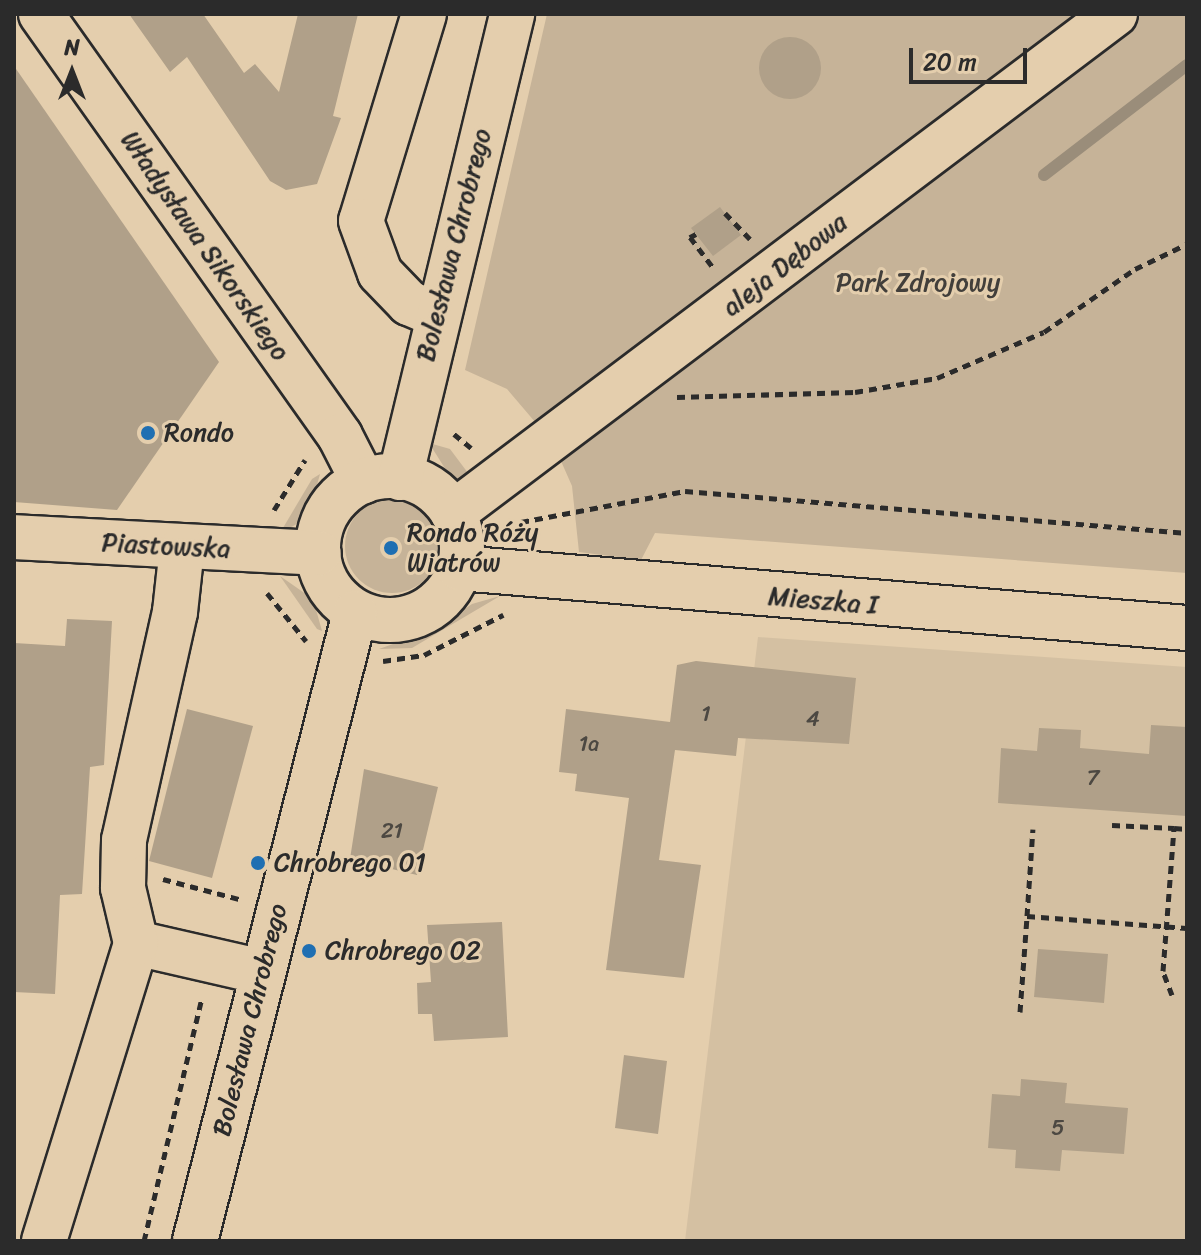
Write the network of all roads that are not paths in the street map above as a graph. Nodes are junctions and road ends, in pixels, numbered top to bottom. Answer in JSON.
{"nodes":[{"id":1,"x":41,"y":14,"type":"edge"},
{"id":2,"x":424,"y":14,"type":"edge"},
{"id":3,"x":512,"y":14,"type":"edge"},
{"id":4,"x":1115,"y":14,"type":"edge"},
{"id":5,"x":435,"y":314,"type":"junction"},
{"id":6,"x":382,"y":479,"type":"junction"},
{"id":7,"x":453,"y":513,"type":"junction"},
{"id":8,"x":14,"y":537,"type":"edge"},
{"id":9,"x":182,"y":548,"type":"junction"},
{"id":10,"x":319,"y":553,"type":"junction"},
{"id":11,"x":459,"y":568,"type":"junction"},
{"id":12,"x":355,"y":613,"type":"junction"},
{"id":13,"x":1187,"y":628,"type":"edge"},
{"id":14,"x":136,"y":943,"type":"junction"},
{"id":15,"x":263,"y":972,"type":"junction"},
{"id":16,"x":44,"y":1241,"type":"edge"},
{"id":17,"x":195,"y":1241,"type":"edge"}],
"edges":[{"from":1,"to":6,"type":"street","name":"Władysława Sikorskiego"},
{"from":2,"to":5,"type":"street"},
{"from":3,"to":5,"type":"street","name":"Bolesława Chrobrego"},
{"from":4,"to":7,"type":"street","name":"aleja Dębowa"},
{"from":5,"to":6,"type":"street","name":"Bolesława Chrobrego"},
{"from":6,"to":7,"type":"street"},
{"from":6,"to":10,"type":"street"},
{"from":7,"to":11,"type":"street"},
{"from":8,"to":9,"type":"street","name":"Piastowska"},
{"from":9,"to":10,"type":"street","name":"Piastowska"},
{"from":9,"to":14,"type":"street"},
{"from":10,"to":12,"type":"street"},
{"from":11,"to":12,"type":"street"},
{"from":11,"to":13,"type":"street","name":"Mieszka I"},
{"from":12,"to":15,"type":"street","name":"Bolesława Chrobrego"},
{"from":14,"to":15,"type":"street"},
{"from":14,"to":16,"type":"street"},
{"from":15,"to":17,"type":"street","name":"Bolesława Chrobrego"}]}
